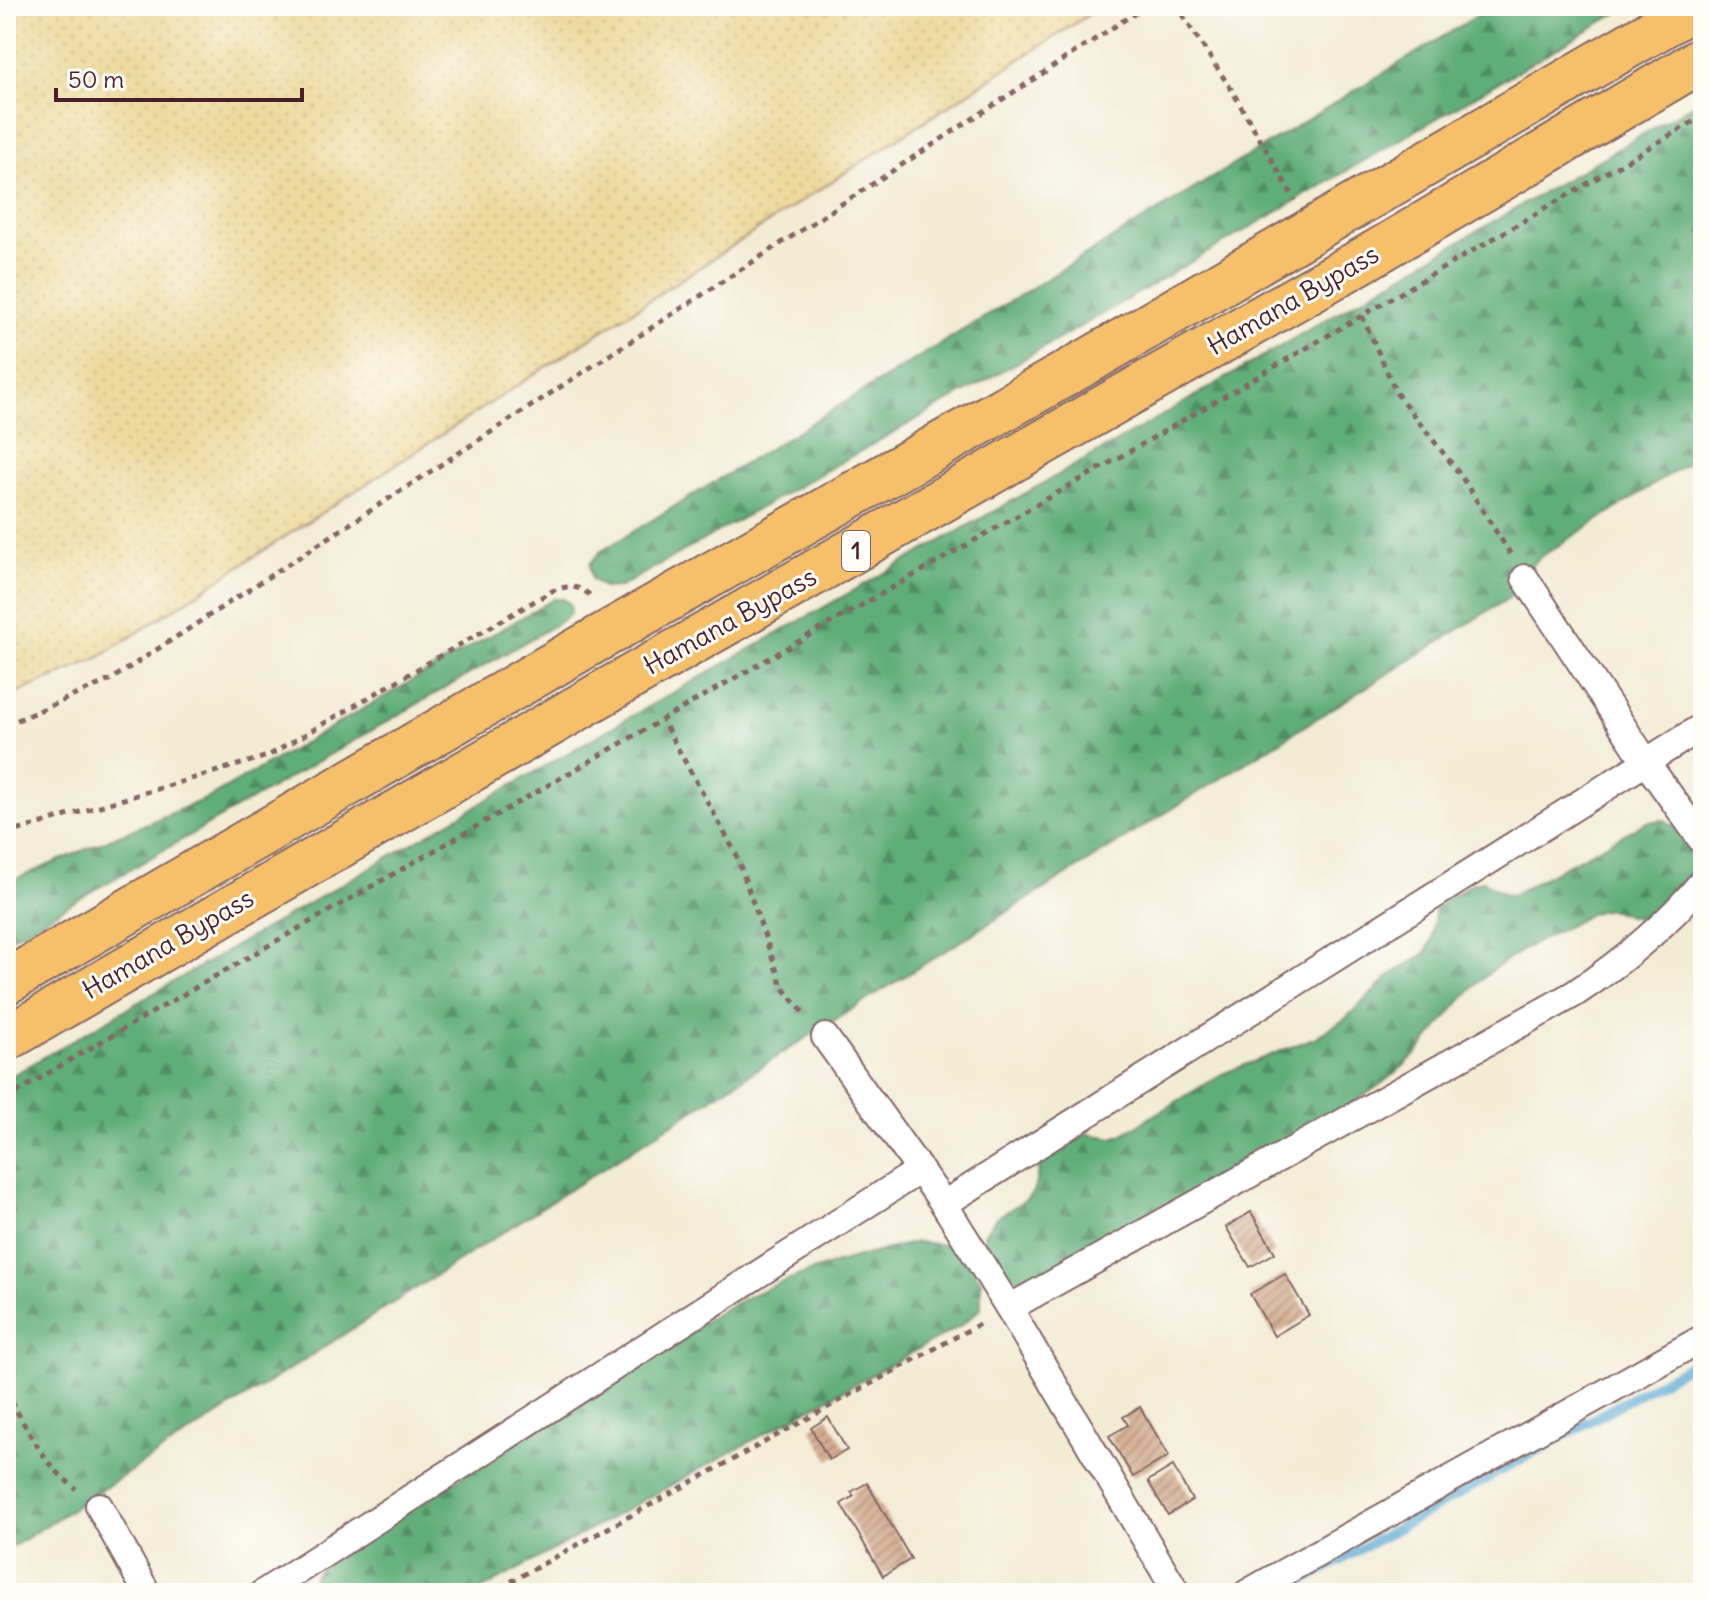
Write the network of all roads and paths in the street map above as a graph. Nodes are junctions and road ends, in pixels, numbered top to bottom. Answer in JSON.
{"nodes":[{"id":1,"x":1146,"y":6,"type":"edge"},
{"id":2,"x":1184,"y":6,"type":"edge"},
{"id":3,"x":1696,"y":6,"type":"edge"},
{"id":4,"x":1703,"y":59,"type":"edge"},
{"id":5,"x":1703,"y":116,"type":"edge"},
{"id":6,"x":1293,"y":198,"type":"dead end"},
{"id":7,"x":1342,"y":316,"type":"dead end"},
{"id":8,"x":1362,"y":316,"type":"junction"},
{"id":9,"x":1348,"y":325,"type":"junction"},
{"id":10,"x":1525,"y":578,"type":"joint"},
{"id":11,"x":594,"y":600,"type":"dead end"},
{"id":12,"x":6,"y":725,"type":"edge"},
{"id":13,"x":1703,"y":726,"type":"edge"},
{"id":14,"x":666,"y":727,"type":"dead end"},
{"id":15,"x":1646,"y":762,"type":"junction"},
{"id":16,"x":6,"y":834,"type":"edge"},
{"id":17,"x":1703,"y":842,"type":"edge"},
{"id":18,"x":1703,"y":881,"type":"edge"},
{"id":19,"x":6,"y":982,"type":"edge"},
{"id":20,"x":825,"y":1037,"type":"joint"},
{"id":21,"x":6,"y":1039,"type":"edge"},
{"id":22,"x":6,"y":1099,"type":"edge"},
{"id":23,"x":920,"y":1170,"type":"junction"},
{"id":24,"x":944,"y":1204,"type":"junction"},
{"id":25,"x":1009,"y":1308,"type":"junction"},
{"id":26,"x":1703,"y":1338,"type":"edge"},
{"id":27,"x":6,"y":1390,"type":"edge"},
{"id":28,"x":99,"y":1506,"type":"joint"},
{"id":29,"x":1257,"y":1591,"type":"edge"},
{"id":30,"x":147,"y":1593,"type":"edge"},
{"id":31,"x":263,"y":1593,"type":"edge"},
{"id":32,"x":490,"y":1593,"type":"edge"},
{"id":33,"x":1177,"y":1593,"type":"edge"}],
"edges":[{"from":1,"to":12,"type":"path"},
{"from":2,"to":6,"type":"path"},
{"from":3,"to":19,"type":"highway","name":"Hamana Bypass","number":"1"},
{"from":4,"to":21,"type":"highway","name":"Hamana Bypass","number":"1"},
{"from":5,"to":8,"type":"path"},
{"from":7,"to":9,"type":"path"},
{"from":8,"to":9,"type":"path"},
{"from":8,"to":10,"type":"path"},
{"from":9,"to":22,"type":"path"},
{"from":10,"to":15,"type":"street"},
{"from":11,"to":16,"type":"path"},
{"from":13,"to":15,"type":"street"},
{"from":14,"to":20,"type":"path"},
{"from":15,"to":17,"type":"street"},
{"from":15,"to":24,"type":"street"},
{"from":18,"to":25,"type":"street"},
{"from":20,"to":23,"type":"street"},
{"from":23,"to":24,"type":"street"},
{"from":23,"to":31,"type":"street"},
{"from":24,"to":25,"type":"street"},
{"from":25,"to":32,"type":"path"},
{"from":25,"to":33,"type":"street"},
{"from":26,"to":29,"type":"street"},
{"from":27,"to":28,"type":"path"},
{"from":28,"to":30,"type":"street"}]}
